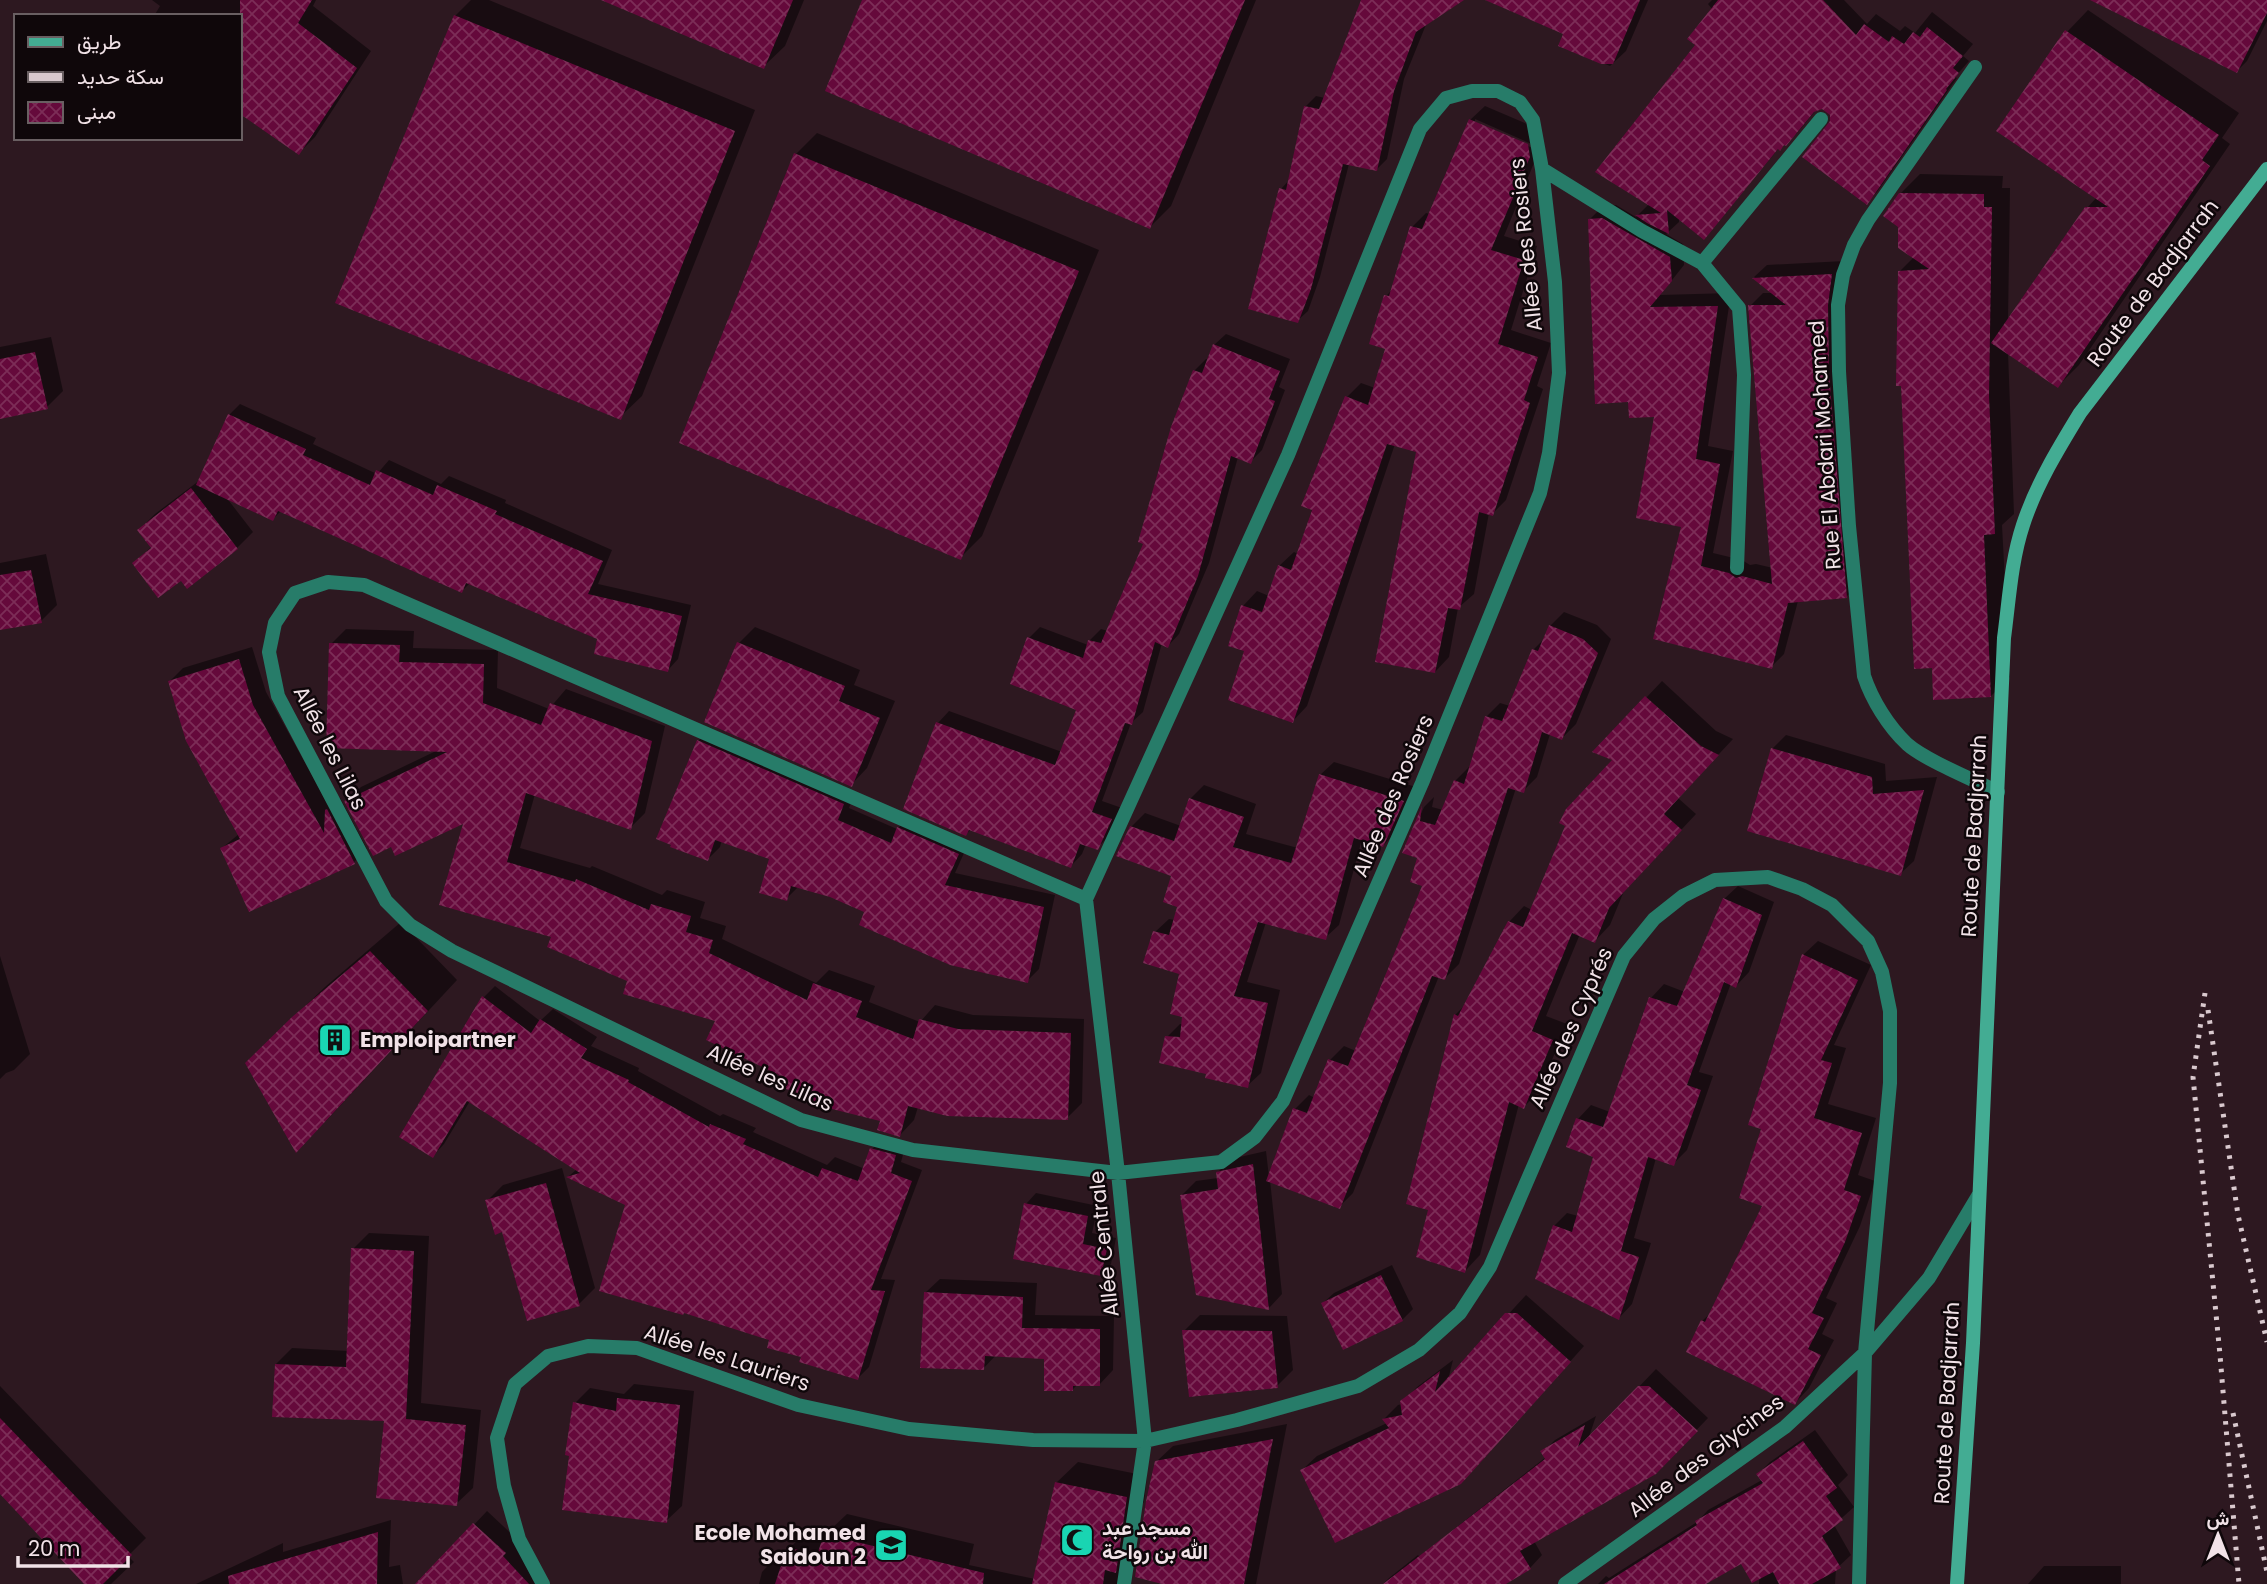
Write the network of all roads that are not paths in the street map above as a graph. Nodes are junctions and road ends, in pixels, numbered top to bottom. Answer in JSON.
{"nodes":[{"id":1,"x":1975,"y":67,"type":"dead end"},
{"id":2,"x":1821,"y":119,"type":"dead end"},
{"id":3,"x":1542,"y":169,"type":"junction"},
{"id":4,"x":2267,"y":169,"type":"edge"},
{"id":5,"x":1702,"y":263,"type":"junction"},
{"id":6,"x":1737,"y":568,"type":"dead end"},
{"id":7,"x":1998,"y":792,"type":"junction"},
{"id":8,"x":1086,"y":899,"type":"junction"},
{"id":9,"x":1118,"y":1173,"type":"junction"},
{"id":10,"x":1978,"y":1196,"type":"junction"},
{"id":11,"x":1865,"y":1353,"type":"junction"},
{"id":12,"x":1145,"y":1441,"type":"junction"},
{"id":13,"x":543,"y":1584,"type":"edge"},
{"id":14,"x":1124,"y":1584,"type":"edge"},
{"id":15,"x":1565,"y":1584,"type":"edge"},
{"id":16,"x":1859,"y":1584,"type":"edge"},
{"id":17,"x":1957,"y":1584,"type":"edge"}],
"edges":[{"from":1,"to":7,"type":"street","name":"Rue El Abdari Mohamed"},
{"from":2,"to":5,"type":"street"},
{"from":3,"to":5,"type":"street"},
{"from":3,"to":8,"type":"street","name":"Allée des Rosiers"},
{"from":3,"to":9,"type":"street","name":"Allée des Rosiers"},
{"from":4,"to":7,"type":"main road","name":"Route de Badjarrah"},
{"from":5,"to":6,"type":"street"},
{"from":7,"to":10,"type":"main road","name":"Route de Badjarrah"},
{"from":8,"to":9,"type":"street","name":"Allée Centrale"},
{"from":8,"to":9,"type":"street","name":"Allée les Lilas"},
{"from":9,"to":12,"type":"street","name":"Allée Centrale"},
{"from":10,"to":11,"type":"street","name":"Allée des Glycines"},
{"from":10,"to":17,"type":"main road","name":"Route de Badjarrah"},
{"from":11,"to":12,"type":"street","name":"Allée des Cyprés"},
{"from":11,"to":15,"type":"street","name":"Allée des Glycines"},
{"from":11,"to":16,"type":"street","name":"Allée des Cyprés"},
{"from":12,"to":13,"type":"street","name":"Allée les Lauriers"},
{"from":12,"to":14,"type":"street","name":"Allée Centrale"}]}
